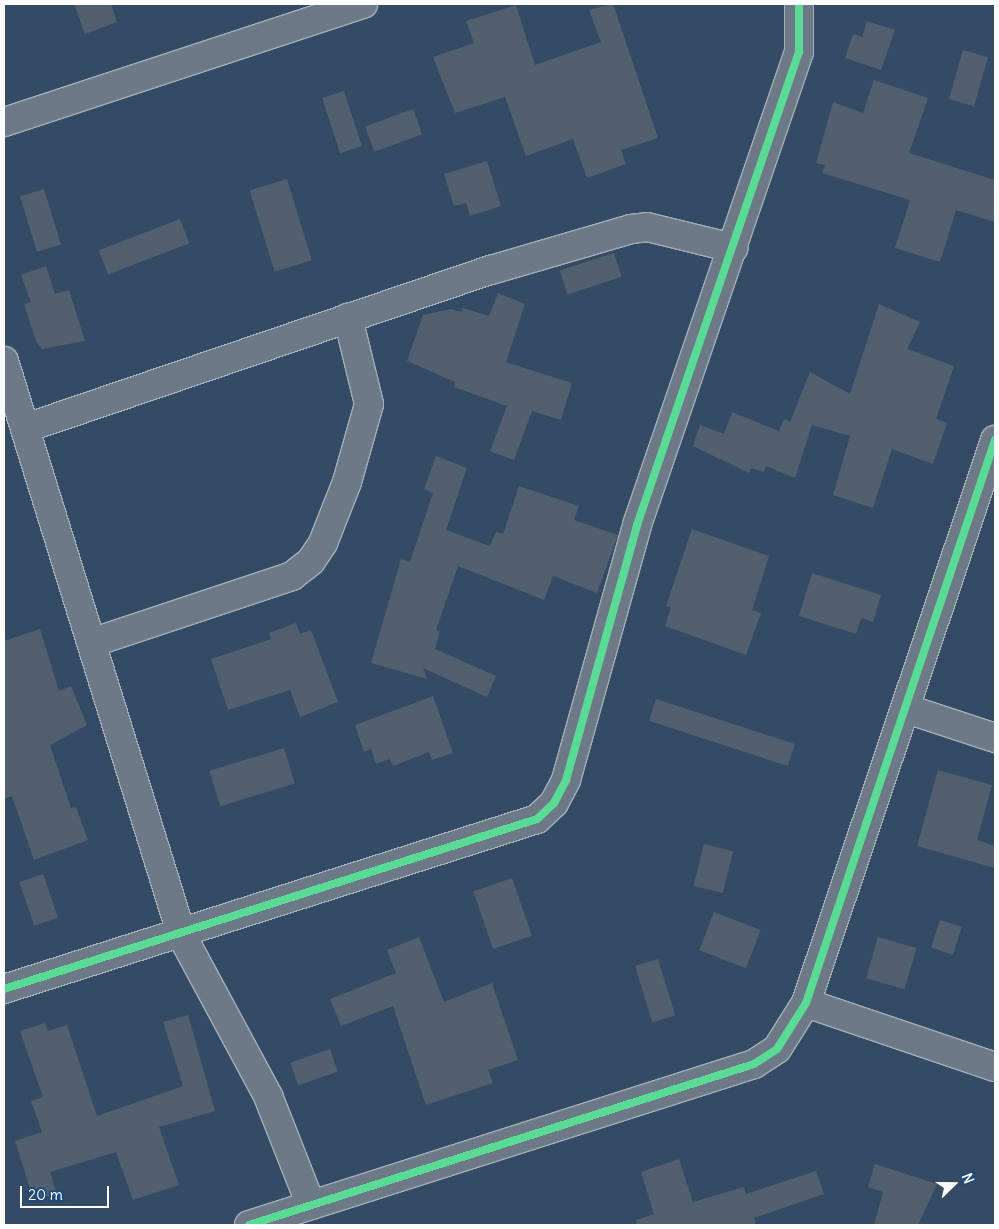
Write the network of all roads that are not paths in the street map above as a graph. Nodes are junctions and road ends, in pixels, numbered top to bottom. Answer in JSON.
{"nodes":[{"id":1,"x":363,"y":4,"type":"edge"},
{"id":2,"x":799,"y":4,"type":"edge"},
{"id":3,"x":4,"y":122,"type":"edge"},
{"id":4,"x":733,"y":248,"type":"junction"},
{"id":5,"x":348,"y":318,"type":"junction"},
{"id":6,"x":4,"y":361,"type":"edge"},
{"id":7,"x":26,"y":428,"type":"junction"},
{"id":8,"x":995,"y":440,"type":"edge"},
{"id":9,"x":94,"y":642,"type":"junction"},
{"id":10,"x":907,"y":709,"type":"junction"},
{"id":11,"x":995,"y":738,"type":"edge"},
{"id":12,"x":182,"y":936,"type":"junction"},
{"id":13,"x":4,"y":989,"type":"edge"},
{"id":14,"x":806,"y":1002,"type":"junction"},
{"id":15,"x":995,"y":1067,"type":"edge"},
{"id":16,"x":311,"y":1205,"type":"junction"},
{"id":17,"x":249,"y":1225,"type":"edge"}],
"edges":[{"from":1,"to":3,"type":"street"},
{"from":2,"to":4,"type":"street"},
{"from":4,"to":5,"type":"street"},
{"from":4,"to":12,"type":"street"},
{"from":5,"to":7,"type":"street"},
{"from":5,"to":9,"type":"street"},
{"from":6,"to":7,"type":"street"},
{"from":7,"to":9,"type":"street"},
{"from":8,"to":10,"type":"street"},
{"from":9,"to":12,"type":"street"},
{"from":10,"to":11,"type":"street"},
{"from":10,"to":14,"type":"street"},
{"from":12,"to":13,"type":"street"},
{"from":12,"to":16,"type":"street"},
{"from":14,"to":15,"type":"street"},
{"from":14,"to":16,"type":"street"},
{"from":16,"to":17,"type":"street"}]}
